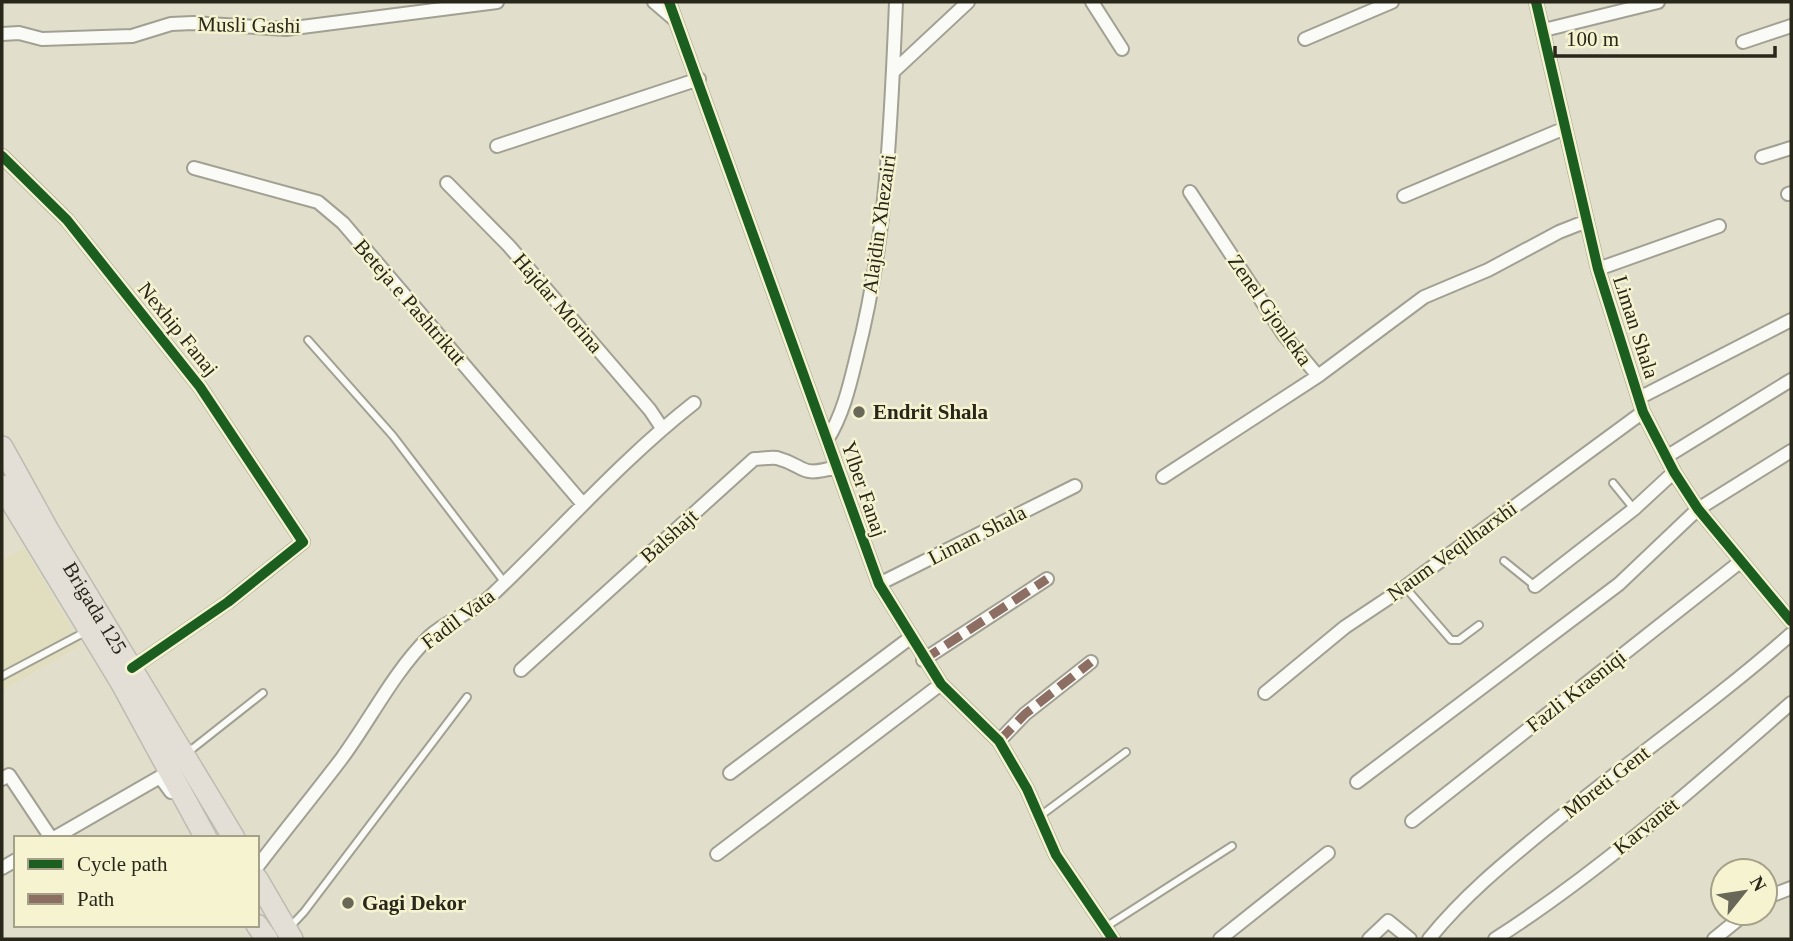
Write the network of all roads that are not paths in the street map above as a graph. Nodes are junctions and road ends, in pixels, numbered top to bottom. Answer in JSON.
{"nodes":[{"id":1,"x":497,"y":2,"type":"edge"},
{"id":2,"x":654,"y":2,"type":"edge"},
{"id":3,"x":669,"y":2,"type":"edge"},
{"id":4,"x":895,"y":2,"type":"edge"},
{"id":5,"x":968,"y":2,"type":"edge"},
{"id":6,"x":1091,"y":2,"type":"edge"},
{"id":7,"x":1392,"y":2,"type":"edge"},
{"id":8,"x":1536,"y":2,"type":"edge"},
{"id":9,"x":1658,"y":2,"type":"edge"},
{"id":10,"x":678,"y":22,"type":"junction"},
{"id":11,"x":1791,"y":26,"type":"edge"},
{"id":12,"x":1544,"y":30,"type":"junction"},
{"id":13,"x":2,"y":34,"type":"edge"},
{"id":14,"x":1305,"y":39,"type":"dead end"},
{"id":15,"x":1743,"y":42,"type":"dead end"},
{"id":16,"x":1122,"y":49,"type":"dead end"},
{"id":17,"x":893,"y":72,"type":"junction"},
{"id":18,"x":699,"y":79,"type":"junction"},
{"id":19,"x":1565,"y":128,"type":"junction"},
{"id":20,"x":497,"y":146,"type":"dead end"},
{"id":21,"x":1791,"y":148,"type":"edge"},
{"id":22,"x":2,"y":156,"type":"edge"},
{"id":23,"x":1762,"y":157,"type":"dead end"},
{"id":24,"x":194,"y":168,"type":"dead end"},
{"id":25,"x":447,"y":183,"type":"dead end"},
{"id":26,"x":1190,"y":192,"type":"dead end"},
{"id":27,"x":1404,"y":196,"type":"dead end"},
{"id":28,"x":1587,"y":221,"type":"junction"},
{"id":29,"x":1719,"y":226,"type":"dead end"},
{"id":30,"x":1598,"y":269,"type":"junction"},
{"id":31,"x":1791,"y":320,"type":"edge"},
{"id":32,"x":308,"y":340,"type":"dead end"},
{"id":33,"x":1318,"y":376,"type":"junction"},
{"id":34,"x":1791,"y":380,"type":"edge"},
{"id":35,"x":1639,"y":398,"type":"junction"},
{"id":36,"x":694,"y":403,"type":"dead end"},
{"id":37,"x":1643,"y":412,"type":"junction"},
{"id":38,"x":662,"y":428,"type":"junction"},
{"id":39,"x":827,"y":440,"type":"junction"},
{"id":40,"x":2,"y":447,"type":"edge"},
{"id":41,"x":1791,"y":451,"type":"edge"},
{"id":42,"x":1666,"y":457,"type":"junction"},
{"id":43,"x":836,"y":467,"type":"junction"},
{"id":44,"x":1674,"y":472,"type":"junction"},
{"id":45,"x":1163,"y":477,"type":"dead end"},
{"id":46,"x":1613,"y":483,"type":"dead end"},
{"id":47,"x":2,"y":486,"type":"edge"},
{"id":48,"x":1075,"y":486,"type":"dead end"},
{"id":49,"x":582,"y":503,"type":"junction"},
{"id":50,"x":1634,"y":509,"type":"junction"},
{"id":51,"x":1698,"y":509,"type":"junction"},
{"id":52,"x":1503,"y":561,"type":"dead end"},
{"id":53,"x":1740,"y":562,"type":"junction"},
{"id":54,"x":1047,"y":579,"type":"dead end"},
{"id":55,"x":505,"y":583,"type":"junction"},
{"id":56,"x":879,"y":584,"type":"junction"},
{"id":57,"x":1535,"y":586,"type":"joint"},
{"id":58,"x":1405,"y":587,"type":"junction"},
{"id":59,"x":1791,"y":621,"type":"edge"},
{"id":60,"x":1479,"y":625,"type":"dead end"},
{"id":61,"x":97,"y":626,"type":"junction"},
{"id":62,"x":1791,"y":634,"type":"edge"},
{"id":63,"x":909,"y":638,"type":"junction"},
{"id":64,"x":923,"y":660,"type":"junction"},
{"id":65,"x":1091,"y":663,"type":"dead end"},
{"id":66,"x":132,"y":667,"type":"junction"},
{"id":67,"x":521,"y":670,"type":"dead end"},
{"id":68,"x":2,"y":676,"type":"edge"},
{"id":69,"x":941,"y":684,"type":"junction"},
{"id":70,"x":263,"y":693,"type":"dead end"},
{"id":71,"x":1265,"y":693,"type":"dead end"},
{"id":72,"x":467,"y":697,"type":"dead end"},
{"id":73,"x":1791,"y":703,"type":"edge"},
{"id":74,"x":999,"y":741,"type":"junction"},
{"id":75,"x":1126,"y":752,"type":"dead end"},
{"id":76,"x":186,"y":754,"type":"junction"},
{"id":77,"x":730,"y":773,"type":"dead end"},
{"id":78,"x":2,"y":779,"type":"edge"},
{"id":79,"x":1357,"y":782,"type":"dead end"},
{"id":80,"x":1040,"y":816,"type":"junction"},
{"id":81,"x":1412,"y":821,"type":"dead end"},
{"id":82,"x":51,"y":836,"type":"edge"},
{"id":83,"x":56,"y":836,"type":"edge"},
{"id":84,"x":204,"y":836,"type":"edge"},
{"id":85,"x":204,"y":836,"type":"edge"},
{"id":86,"x":233,"y":836,"type":"edge"},
{"id":87,"x":1233,"y":846,"type":"dead end"},
{"id":88,"x":1328,"y":853,"type":"dead end"},
{"id":89,"x":717,"y":854,"type":"dead end"},
{"id":90,"x":259,"y":864,"type":"edge"},
{"id":91,"x":259,"y":882,"type":"edge"},
{"id":92,"x":1729,"y":927,"type":"edge"},
{"id":93,"x":1104,"y":928,"type":"junction"},
{"id":94,"x":289,"y":934,"type":"edge"},
{"id":95,"x":1113,"y":939,"type":"edge"},
{"id":96,"x":1220,"y":939,"type":"edge"},
{"id":97,"x":1369,"y":939,"type":"edge"},
{"id":98,"x":1410,"y":939,"type":"edge"},
{"id":99,"x":1429,"y":939,"type":"edge"},
{"id":100,"x":1495,"y":939,"type":"edge"},
{"id":101,"x":1714,"y":939,"type":"edge"}],
"edges":[{"from":1,"to":13,"type":"street","name":"Musli Gashi"},
{"from":2,"to":10,"type":"street"},
{"from":3,"to":10,"type":"street","name":"Ylber Fanaj"},
{"from":4,"to":17,"type":"street","name":"Alajdin Xhezairi"},
{"from":5,"to":17,"type":"street"},
{"from":6,"to":16,"type":"street"},
{"from":7,"to":14,"type":"street"},
{"from":8,"to":12,"type":"street","name":"Liman Shala"},
{"from":9,"to":12,"type":"street"},
{"from":10,"to":18,"type":"street","name":"Ylber Fanaj"},
{"from":11,"to":15,"type":"street"},
{"from":12,"to":19,"type":"street","name":"Liman Shala"},
{"from":17,"to":39,"type":"street","name":"Alajdin Xhezairi"},
{"from":18,"to":20,"type":"street"},
{"from":18,"to":39,"type":"street","name":"Ylber Fanaj"},
{"from":19,"to":27,"type":"street"},
{"from":19,"to":28,"type":"street","name":"Liman Shala"},
{"from":21,"to":23,"type":"street"},
{"from":22,"to":66,"type":"street","name":"Nexhip Fanaj"},
{"from":24,"to":49,"type":"street","name":"Beteja e Pashtrikut"},
{"from":25,"to":38,"type":"street","name":"Hajdar Morina"},
{"from":26,"to":33,"type":"street","name":"Zenel Gjonleka"},
{"from":28,"to":30,"type":"street","name":"Liman Shala"},
{"from":28,"to":33,"type":"street","name":"Zenel Gjonleka"},
{"from":29,"to":30,"type":"street"},
{"from":30,"to":35,"type":"street","name":"Liman Shala"},
{"from":31,"to":35,"type":"street"},
{"from":32,"to":55,"type":"lane"},
{"from":33,"to":45,"type":"street"},
{"from":34,"to":42,"type":"street"},
{"from":35,"to":37,"type":"street","name":"Liman Shala"},
{"from":36,"to":38,"type":"street","name":"Fadil Vata"},
{"from":37,"to":42,"type":"street","name":"Liman Shala"},
{"from":37,"to":58,"type":"street","name":"Naum Veqilharxhi"},
{"from":38,"to":49,"type":"street","name":"Fadil Vata"},
{"from":39,"to":43,"type":"street","name":"Ylber Fanaj"},
{"from":40,"to":61,"type":"main road","name":"Brigada 125"},
{"from":41,"to":51,"type":"street"},
{"from":42,"to":44,"type":"street","name":"Liman Shala"},
{"from":43,"to":56,"type":"street","name":"Ylber Fanaj"},
{"from":43,"to":67,"type":"street","name":"Balshajt"},
{"from":44,"to":50,"type":"street"},
{"from":44,"to":51,"type":"street","name":"Liman Shala"},
{"from":46,"to":50,"type":"lane"},
{"from":47,"to":61,"type":"main road","name":"Brigada 125"},
{"from":48,"to":56,"type":"street","name":"Liman Shala"},
{"from":49,"to":55,"type":"street","name":"Fadil Vata"},
{"from":50,"to":57,"type":"street"},
{"from":51,"to":53,"type":"street","name":"Liman Shala"},
{"from":51,"to":79,"type":"street"},
{"from":52,"to":57,"type":"lane"},
{"from":53,"to":59,"type":"street","name":"Liman Shala"},
{"from":53,"to":81,"type":"street","name":"Fazli Krasniqi"},
{"from":54,"to":64,"type":"street"},
{"from":55,"to":90,"type":"street","name":"Fadil Vata"},
{"from":56,"to":63,"type":"street","name":"Ylber Fanaj"},
{"from":58,"to":60,"type":"lane"},
{"from":58,"to":71,"type":"street","name":"Naum Veqilharxhi"},
{"from":61,"to":66,"type":"main road","name":"Brigada 125"},
{"from":61,"to":68,"type":"lane"},
{"from":61,"to":84,"type":"main road","name":"Brigada 125"},
{"from":62,"to":99,"type":"street","name":"Mbreti Gent"},
{"from":63,"to":64,"type":"street","name":"Ylber Fanaj"},
{"from":63,"to":77,"type":"street"},
{"from":64,"to":69,"type":"street","name":"Ylber Fanaj"},
{"from":65,"to":74,"type":"street"},
{"from":66,"to":76,"type":"main road","name":"Brigada 125"},
{"from":69,"to":74,"type":"street","name":"Ylber Fanaj"},
{"from":69,"to":89,"type":"street"},
{"from":70,"to":76,"type":"lane"},
{"from":72,"to":94,"type":"lane"},
{"from":73,"to":100,"type":"street","name":"Karvanët"},
{"from":74,"to":80,"type":"street","name":"Ylber Fanaj"},
{"from":75,"to":80,"type":"lane"},
{"from":76,"to":86,"type":"main road","name":"Brigada 125"},
{"from":78,"to":82,"type":"street"},
{"from":80,"to":93,"type":"street","name":"Ylber Fanaj"},
{"from":83,"to":85,"type":"street"},
{"from":87,"to":93,"type":"lane"},
{"from":88,"to":96,"type":"street"},
{"from":91,"to":94,"type":"main road"},
{"from":92,"to":101,"type":"street"},
{"from":93,"to":95,"type":"street","name":"Ylber Fanaj"},
{"from":97,"to":98,"type":"street"}]}
